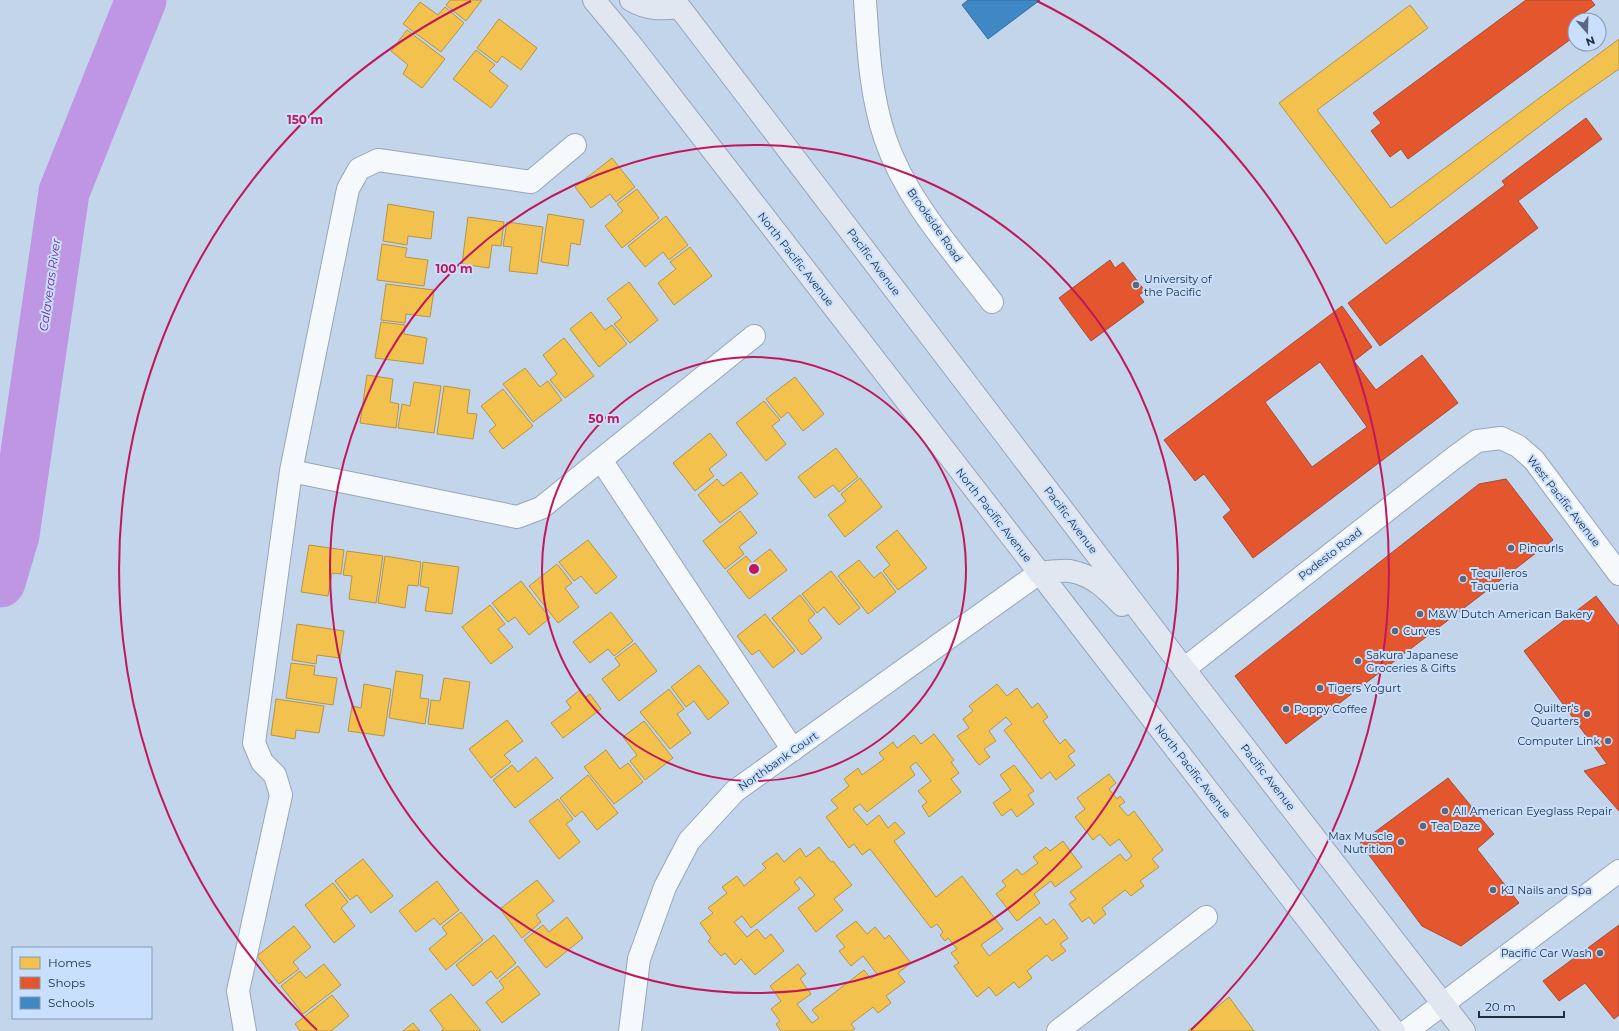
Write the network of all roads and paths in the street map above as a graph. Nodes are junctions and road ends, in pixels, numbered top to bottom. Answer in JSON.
{"nodes":[{"id":1,"x":594,"y":0,"type":"edge"},
{"id":2,"x":631,"y":0,"type":"edge"},
{"id":3,"x":864,"y":0,"type":"edge"},
{"id":4,"x":680,"y":2,"type":"edge"},
{"id":5,"x":575,"y":145,"type":"dead end"},
{"id":6,"x":992,"y":302,"type":"dead end"},
{"id":7,"x":754,"y":336,"type":"dead end"},
{"id":8,"x":1477,"y":441,"type":"joint"},
{"id":9,"x":601,"y":460,"type":"junction"},
{"id":10,"x":291,"y":471,"type":"junction"},
{"id":11,"x":1039,"y":573,"type":"junction"},
{"id":12,"x":1619,"y":574,"type":"edge"},
{"id":13,"x":1184,"y":669,"type":"junction"},
{"id":14,"x":793,"y":750,"type":"junction"},
{"id":15,"x":1619,"y":871,"type":"edge"},
{"id":16,"x":1206,"y":917,"type":"dead end"},
{"id":17,"x":1443,"y":1004,"type":"junction"},
{"id":18,"x":245,"y":1031,"type":"edge"},
{"id":19,"x":630,"y":1031,"type":"edge"},
{"id":20,"x":1058,"y":1031,"type":"edge"},
{"id":21,"x":1394,"y":1031,"type":"edge"},
{"id":22,"x":1407,"y":1031,"type":"edge"},
{"id":23,"x":1464,"y":1031,"type":"edge"}],
"edges":[{"from":1,"to":11,"type":"main road","name":"North Pacific Avenue"},
{"from":2,"to":4,"type":"main road"},
{"from":3,"to":6,"type":"street","name":"Brookside Road"},
{"from":4,"to":13,"type":"main road","name":"Pacific Avenue"},
{"from":5,"to":10,"type":"street"},
{"from":7,"to":9,"type":"street"},
{"from":8,"to":12,"type":"street","name":"West Pacific Avenue"},
{"from":8,"to":13,"type":"street","name":"Podesto Road"},
{"from":9,"to":10,"type":"street"},
{"from":9,"to":14,"type":"street"},
{"from":10,"to":18,"type":"street"},
{"from":11,"to":13,"type":"main road"},
{"from":11,"to":14,"type":"street","name":"Northbank Court"},
{"from":11,"to":21,"type":"main road","name":"North Pacific Avenue"},
{"from":13,"to":17,"type":"main road","name":"Pacific Avenue"},
{"from":14,"to":19,"type":"street","name":"Northbank Court"},
{"from":15,"to":17,"type":"street"},
{"from":16,"to":20,"type":"street"},
{"from":17,"to":22,"type":"street"},
{"from":17,"to":23,"type":"main road","name":"Pacific Avenue"}]}
